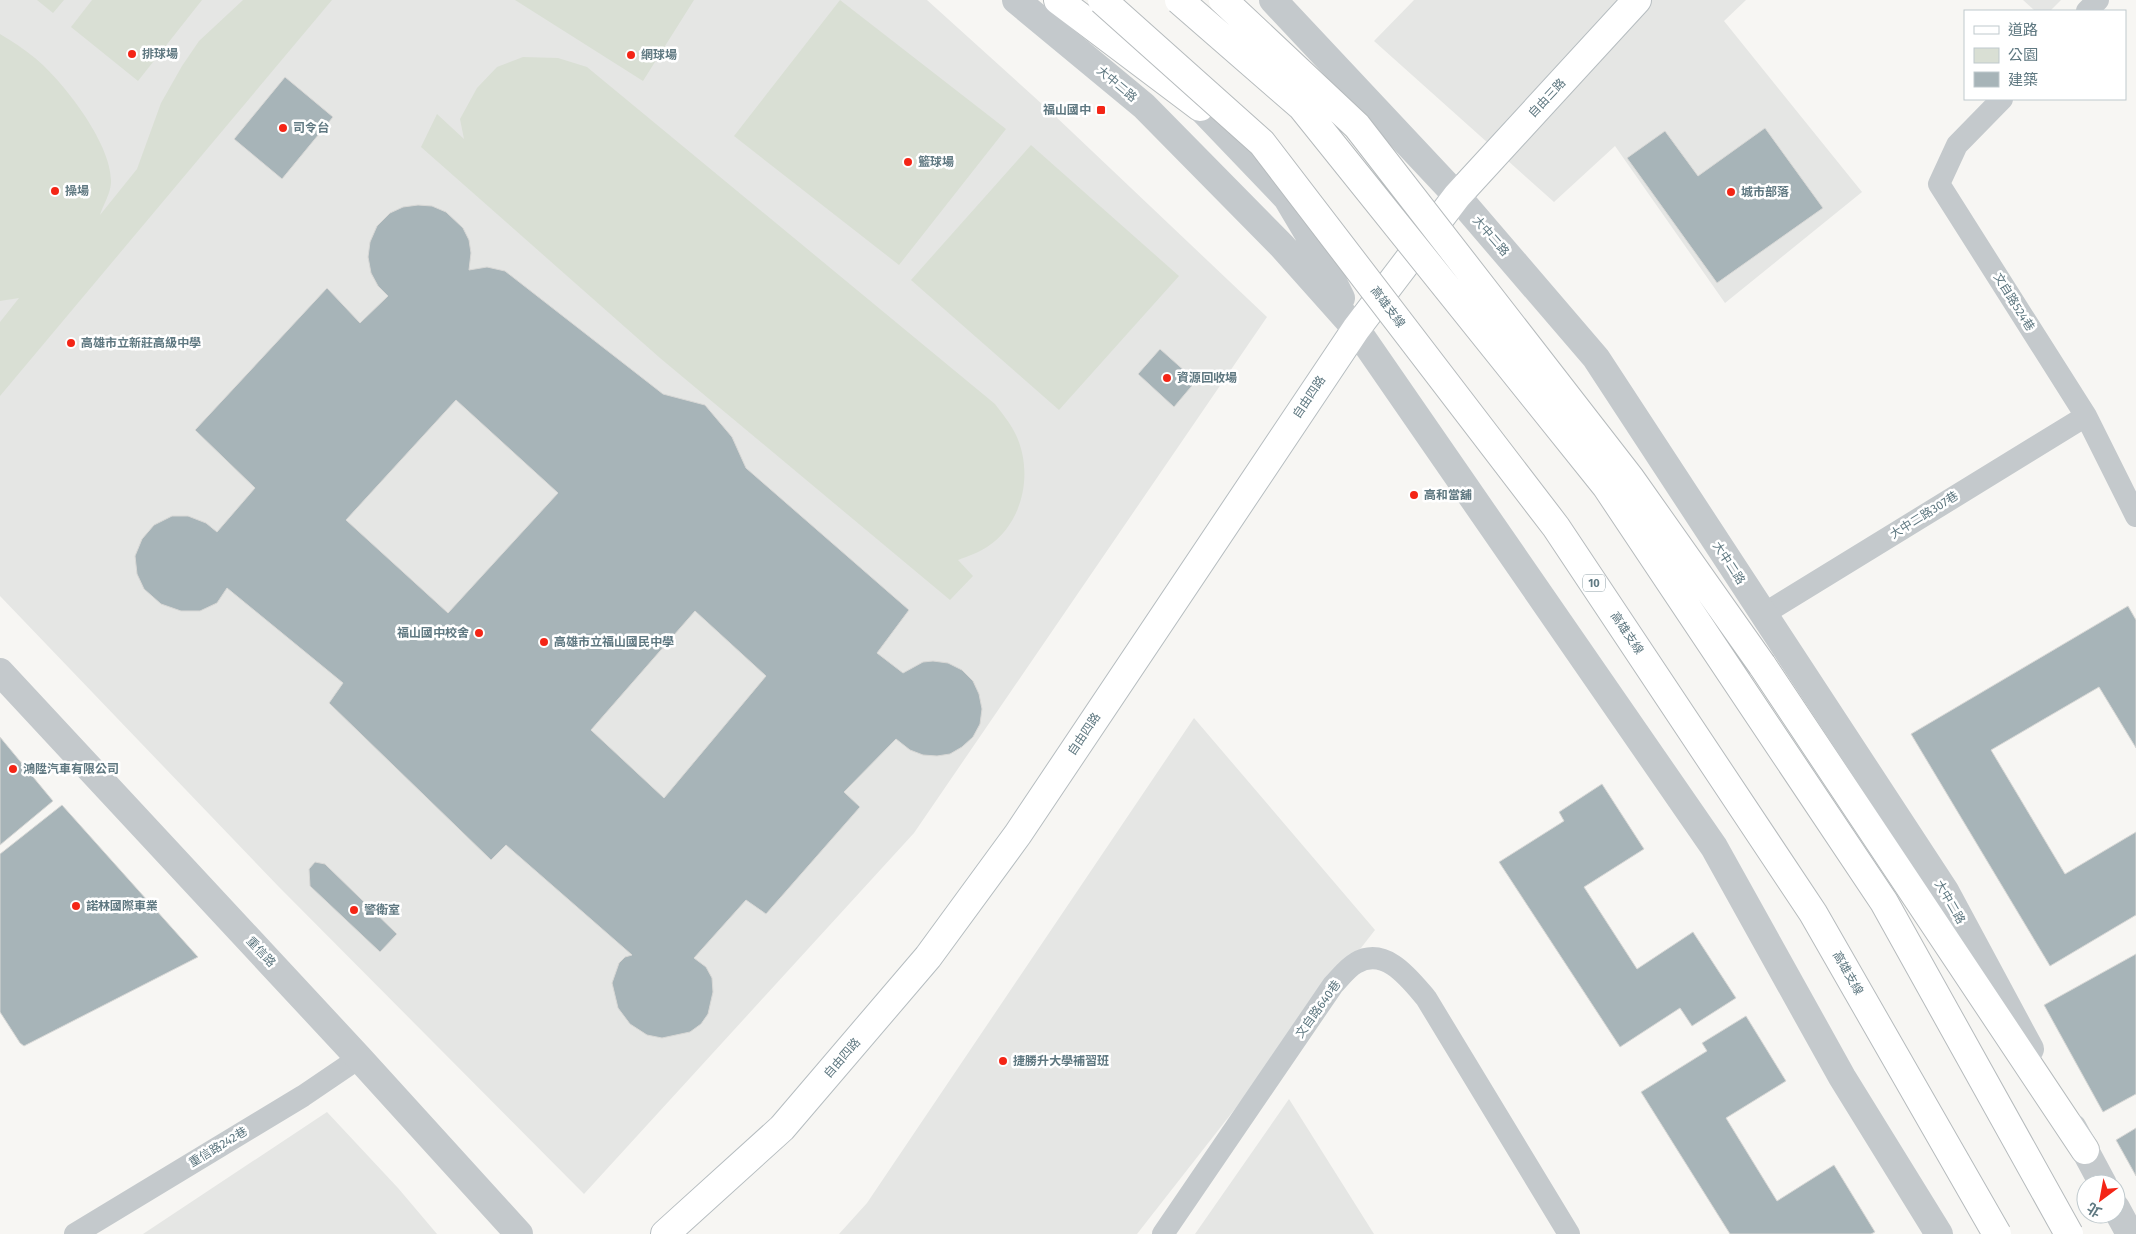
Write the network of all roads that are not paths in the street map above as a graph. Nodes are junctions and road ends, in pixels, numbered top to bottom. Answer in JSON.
{"nodes":[{"id":1,"x":1016,"y":0,"type":"edge"},
{"id":2,"x":1058,"y":0,"type":"edge"},
{"id":3,"x":1080,"y":0,"type":"edge"},
{"id":4,"x":1102,"y":0,"type":"edge"},
{"id":5,"x":1179,"y":0,"type":"edge"},
{"id":6,"x":1223,"y":0,"type":"edge"},
{"id":7,"x":1273,"y":0,"type":"edge"},
{"id":8,"x":1637,"y":0,"type":"edge"},
{"id":9,"x":2098,"y":0,"type":"edge"},
{"id":10,"x":2088,"y":10,"type":"edge"},
{"id":11,"x":2001,"y":100,"type":"edge"},
{"id":12,"x":1200,"y":107,"type":"junction"},
{"id":13,"x":1457,"y":196,"type":"junction"},
{"id":14,"x":1356,"y":329,"type":"junction"},
{"id":15,"x":2086,"y":416,"type":"junction"},
{"id":16,"x":2136,"y":515,"type":"edge"},
{"id":17,"x":1762,"y":615,"type":"junction"},
{"id":18,"x":0,"y":672,"type":"edge"},
{"id":19,"x":359,"y":1058,"type":"junction"},
{"id":20,"x":2085,"y":1150,"type":"junction"},
{"id":21,"x":2098,"y":1174,"type":"edge"},
{"id":22,"x":75,"y":1234,"type":"edge"},
{"id":23,"x":519,"y":1234,"type":"edge"},
{"id":24,"x":665,"y":1234,"type":"edge"},
{"id":25,"x":1162,"y":1234,"type":"edge"},
{"id":26,"x":1569,"y":1234,"type":"edge"},
{"id":27,"x":1939,"y":1234,"type":"edge"},
{"id":28,"x":1997,"y":1234,"type":"edge"},
{"id":29,"x":2069,"y":1234,"type":"edge"}],
"edges":[{"from":1,"to":14,"type":"street","name":"大中二路"},
{"from":2,"to":12,"type":"main road"},
{"from":3,"to":12,"type":"street","name":"大中二路"},
{"from":4,"to":28,"type":"main road","name":"高雄支線","number":"10","bridge":true},
{"from":5,"to":29,"type":"main road","bridge":true},
{"from":6,"to":20,"type":"main road","bridge":true},
{"from":7,"to":13,"type":"street","name":"大中二路"},
{"from":8,"to":13,"type":"main road","name":"自由三路"},
{"from":9,"to":10,"type":"lane"},
{"from":11,"to":15,"type":"lane","name":"文自路524巷"},
{"from":12,"to":14,"type":"street","name":"大中二路"},
{"from":13,"to":14,"type":"main road","name":"自由四路"},
{"from":13,"to":17,"type":"street","name":"大中二路"},
{"from":14,"to":24,"type":"main road","name":"自由四路"},
{"from":14,"to":27,"type":"street","name":"大中二路"},
{"from":15,"to":16,"type":"lane","name":"文自路524巷"},
{"from":15,"to":17,"type":"lane","name":"大中二路307巷"},
{"from":17,"to":20,"type":"street","name":"大中二路"},
{"from":18,"to":19,"type":"street","name":"重信路"},
{"from":19,"to":22,"type":"lane","name":"重信路242巷"},
{"from":19,"to":23,"type":"street","name":"重信路"},
{"from":20,"to":21,"type":"street","name":"大中二路"},
{"from":25,"to":26,"type":"lane","name":"文自路640巷"}]}
